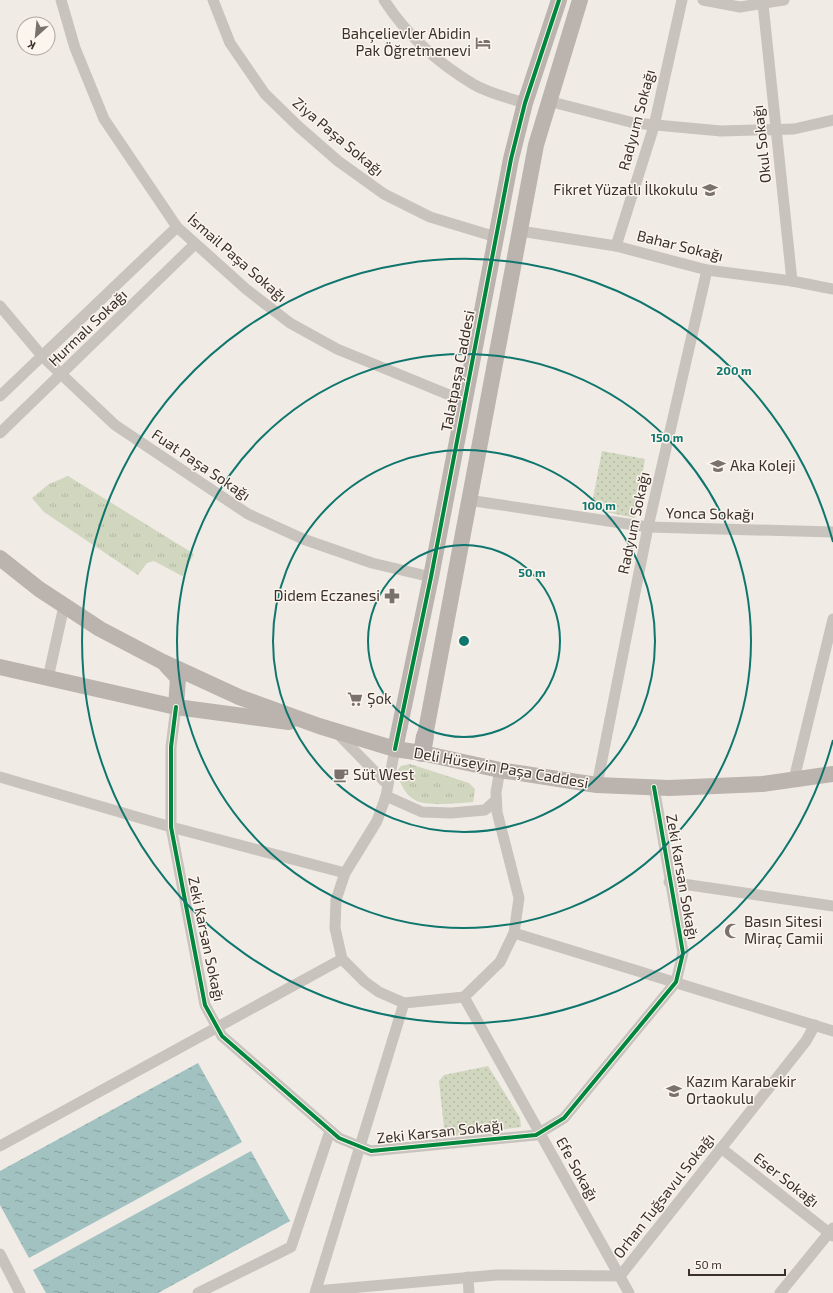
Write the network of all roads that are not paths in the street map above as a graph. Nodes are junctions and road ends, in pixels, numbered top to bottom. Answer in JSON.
{"nodes":[{"id":1,"x":61,"y":0,"type":"edge"},
{"id":2,"x":213,"y":0,"type":"edge"},
{"id":3,"x":384,"y":0,"type":"edge"},
{"id":4,"x":559,"y":0,"type":"edge"},
{"id":5,"x":580,"y":0,"type":"edge"},
{"id":6,"x":682,"y":0,"type":"edge"},
{"id":7,"x":703,"y":0,"type":"edge"},
{"id":8,"x":784,"y":0,"type":"edge"},
{"id":9,"x":763,"y":4,"type":"junction"},
{"id":10,"x":548,"y":101,"type":"junction"},
{"id":11,"x":525,"y":104,"type":"junction"},
{"id":12,"x":833,"y":120,"type":"edge"},
{"id":13,"x":654,"y":126,"type":"junction"},
{"id":14,"x":776,"y":130,"type":"junction"},
{"id":15,"x":177,"y":227,"type":"junction"},
{"id":16,"x":520,"y":231,"type":"junction"},
{"id":17,"x":496,"y":236,"type":"junction"},
{"id":18,"x":195,"y":244,"type":"junction"},
{"id":19,"x":616,"y":246,"type":"junction"},
{"id":20,"x":707,"y":270,"type":"junction"},
{"id":21,"x":792,"y":281,"type":"junction"},
{"id":22,"x":833,"y":289,"type":"edge"},
{"id":23,"x":0,"y":306,"type":"edge"},
{"id":24,"x":42,"y":356,"type":"junction"},
{"id":25,"x":63,"y":374,"type":"junction"},
{"id":26,"x":0,"y":396,"type":"edge"},
{"id":27,"x":464,"y":401,"type":"junction"},
{"id":28,"x":0,"y":433,"type":"edge"},
{"id":29,"x":468,"y":500,"type":"junction"},
{"id":30,"x":648,"y":527,"type":"junction"},
{"id":31,"x":833,"y":532,"type":"edge"},
{"id":32,"x":0,"y":558,"type":"edge"},
{"id":33,"x":431,"y":577,"type":"junction"},
{"id":34,"x":64,"y":606,"type":"junction"},
{"id":35,"x":833,"y":619,"type":"edge"},
{"id":36,"x":163,"y":662,"type":"junction"},
{"id":37,"x":0,"y":667,"type":"edge"},
{"id":38,"x":48,"y":678,"type":"junction"},
{"id":39,"x":176,"y":707,"type":"junction"},
{"id":40,"x":319,"y":726,"type":"junction"},
{"id":41,"x":336,"y":731,"type":"junction"},
{"id":42,"x":423,"y":745,"type":"junction"},
{"id":43,"x":395,"y":749,"type":"junction"},
{"id":44,"x":500,"y":770,"type":"junction"},
{"id":45,"x":833,"y":774,"type":"edge"},
{"id":46,"x":0,"y":778,"type":"edge"},
{"id":47,"x":794,"y":779,"type":"junction"},
{"id":48,"x":387,"y":784,"type":"junction"},
{"id":49,"x":597,"y":784,"type":"junction"},
{"id":50,"x":654,"y":787,"type":"junction"},
{"id":51,"x":386,"y":796,"type":"junction"},
{"id":52,"x":496,"y":800,"type":"junction"},
{"id":53,"x":171,"y":828,"type":"junction"},
{"id":54,"x":345,"y":873,"type":"junction"},
{"id":55,"x":669,"y":882,"type":"junction"},
{"id":56,"x":833,"y":906,"type":"edge"},
{"id":57,"x":514,"y":933,"type":"junction"},
{"id":58,"x":342,"y":959,"type":"junction"},
{"id":59,"x":676,"y":982,"type":"junction"},
{"id":60,"x":464,"y":997,"type":"junction"},
{"id":61,"x":404,"y":1003,"type":"junction"},
{"id":62,"x":815,"y":1025,"type":"junction"},
{"id":63,"x":218,"y":1027,"type":"junction"},
{"id":64,"x":833,"y":1031,"type":"edge"},
{"id":65,"x":330,"y":1130,"type":"junction"},
{"id":66,"x":539,"y":1132,"type":"junction"},
{"id":67,"x":0,"y":1146,"type":"edge"},
{"id":68,"x":360,"y":1148,"type":"junction"},
{"id":69,"x":721,"y":1148,"type":"junction"},
{"id":70,"x":832,"y":1232,"type":"edge"},
{"id":71,"x":0,"y":1254,"type":"edge"},
{"id":72,"x":620,"y":1276,"type":"junction"},
{"id":73,"x":468,"y":1277,"type":"junction"},
{"id":74,"x":316,"y":1292,"type":"edge"},
{"id":75,"x":20,"y":1293,"type":"edge"},
{"id":76,"x":198,"y":1293,"type":"edge"},
{"id":77,"x":470,"y":1293,"type":"edge"},
{"id":78,"x":629,"y":1293,"type":"edge"},
{"id":79,"x":780,"y":1293,"type":"edge"}],
"edges":[{"from":1,"to":15,"type":"street","name":"İsmail Paşa Sokağı"},
{"from":2,"to":17,"type":"street","name":"Ziya Paşa Sokağı"},
{"from":3,"to":11,"type":"street"},
{"from":4,"to":11,"type":"main road","name":"Talatpaşa Caddesi"},
{"from":5,"to":10,"type":"main road"},
{"from":6,"to":13,"type":"street","name":"Radyum Sokağı"},
{"from":7,"to":9,"type":"street"},
{"from":8,"to":9,"type":"street"},
{"from":9,"to":14,"type":"street","name":"Okul Sokağı"},
{"from":10,"to":13,"type":"street"},
{"from":10,"to":16,"type":"main road"},
{"from":11,"to":17,"type":"main road","name":"Talatpaşa Caddesi"},
{"from":12,"to":14,"type":"street"},
{"from":13,"to":14,"type":"street"},
{"from":13,"to":19,"type":"street","name":"Radyum Sokağı"},
{"from":14,"to":21,"type":"street","name":"Okul Sokağı"},
{"from":15,"to":18,"type":"street","name":"İsmail Paşa Sokağı"},
{"from":15,"to":24,"type":"street","name":"Hurmalı Sokağı"},
{"from":16,"to":19,"type":"street","name":"Bahar Sokağı"},
{"from":16,"to":29,"type":"main road"},
{"from":17,"to":27,"type":"main road","name":"Talatpaşa Caddesi"},
{"from":18,"to":25,"type":"street","name":"Hurmalı Sokağı"},
{"from":18,"to":27,"type":"street","name":"İsmail Paşa Sokağı"},
{"from":19,"to":20,"type":"street","name":"Bahar Sokağı"},
{"from":20,"to":21,"type":"street","name":"Bahar Sokağı"},
{"from":20,"to":30,"type":"street","name":"Radyum Sokağı"},
{"from":21,"to":22,"type":"street","name":"Bahar Sokağı"},
{"from":23,"to":24,"type":"street","name":"Fuat Paşa Sokağı"},
{"from":24,"to":25,"type":"street","name":"Fuat Paşa Sokağı"},
{"from":24,"to":26,"type":"street","name":"Hurmalı Sokağı"},
{"from":25,"to":28,"type":"street","name":"Hurmalı Sokağı"},
{"from":25,"to":33,"type":"street","name":"Fuat Paşa Sokağı"},
{"from":27,"to":33,"type":"main road","name":"Talatpaşa Caddesi"},
{"from":29,"to":30,"type":"street","name":"Yonca Sokağı"},
{"from":29,"to":42,"type":"main road"},
{"from":30,"to":31,"type":"street","name":"Yonca Sokağı"},
{"from":30,"to":49,"type":"street","name":"Radyum Sokağı"},
{"from":32,"to":34,"type":"main road","name":"Deli Hüseyin Paşa Caddesi"},
{"from":33,"to":43,"type":"main road","name":"Talatpaşa Caddesi"},
{"from":34,"to":36,"type":"main road","name":"Deli Hüseyin Paşa Caddesi"},
{"from":34,"to":38,"type":"street"},
{"from":35,"to":47,"type":"street"},
{"from":36,"to":39,"type":"main road"},
{"from":36,"to":40,"type":"main road","name":"Deli Hüseyin Paşa Caddesi"},
{"from":37,"to":38,"type":"main road"},
{"from":38,"to":39,"type":"main road"},
{"from":39,"to":40,"type":"main road"},
{"from":39,"to":53,"type":"street","name":"Zeki Karsan Sokağı"},
{"from":40,"to":41,"type":"main road","name":"Deli Hüseyin Paşa Caddesi"},
{"from":41,"to":43,"type":"main road","name":"Deli Hüseyin Paşa Caddesi"},
{"from":41,"to":48,"type":"street"},
{"from":42,"to":43,"type":"main road","name":"Deli Hüseyin Paşa Caddesi"},
{"from":42,"to":44,"type":"main road","name":"Deli Hüseyin Paşa Caddesi"},
{"from":43,"to":48,"type":"street"},
{"from":44,"to":49,"type":"main road","name":"Deli Hüseyin Paşa Caddesi"},
{"from":44,"to":52,"type":"street"},
{"from":45,"to":47,"type":"main road","name":"Deli Hüseyin Paşa Caddesi"},
{"from":46,"to":53,"type":"street"},
{"from":47,"to":50,"type":"main road","name":"Deli Hüseyin Paşa Caddesi"},
{"from":48,"to":51,"type":"street"},
{"from":49,"to":50,"type":"main road","name":"Deli Hüseyin Paşa Caddesi"},
{"from":50,"to":55,"type":"street","name":"Zeki Karsan Sokağı"},
{"from":51,"to":52,"type":"street"},
{"from":51,"to":54,"type":"street"},
{"from":52,"to":57,"type":"street"},
{"from":53,"to":54,"type":"street"},
{"from":53,"to":63,"type":"street","name":"Zeki Karsan Sokağı"},
{"from":54,"to":58,"type":"street"},
{"from":55,"to":56,"type":"street"},
{"from":55,"to":59,"type":"street","name":"Zeki Karsan Sokağı"},
{"from":57,"to":59,"type":"street"},
{"from":57,"to":60,"type":"street"},
{"from":58,"to":61,"type":"street"},
{"from":58,"to":63,"type":"street"},
{"from":59,"to":62,"type":"street"},
{"from":59,"to":66,"type":"street","name":"Zeki Karsan Sokağı"},
{"from":60,"to":61,"type":"street"},
{"from":60,"to":66,"type":"street","name":"Efe Sokağı"},
{"from":61,"to":68,"type":"street"},
{"from":62,"to":64,"type":"street"},
{"from":62,"to":69,"type":"street","name":"Orhan Tuğsavul Sokağı"},
{"from":63,"to":65,"type":"street","name":"Zeki Karsan Sokağı"},
{"from":63,"to":67,"type":"street"},
{"from":65,"to":68,"type":"street","name":"Zeki Karsan Sokağı"},
{"from":65,"to":76,"type":"street"},
{"from":66,"to":68,"type":"street","name":"Zeki Karsan Sokağı"},
{"from":66,"to":72,"type":"street","name":"Efe Sokağı"},
{"from":68,"to":74,"type":"street"},
{"from":69,"to":70,"type":"street","name":"Eser Sokağı"},
{"from":69,"to":72,"type":"street","name":"Orhan Tuğsavul Sokağı"},
{"from":70,"to":79,"type":"street"},
{"from":71,"to":75,"type":"street"},
{"from":72,"to":73,"type":"street","name":"Orhan Tuğsavul Sokağı"},
{"from":72,"to":78,"type":"street","name":"Efe Sokağı"},
{"from":73,"to":74,"type":"street","name":"Orhan Tuğsavul Sokağı"},
{"from":73,"to":77,"type":"street"}]}
